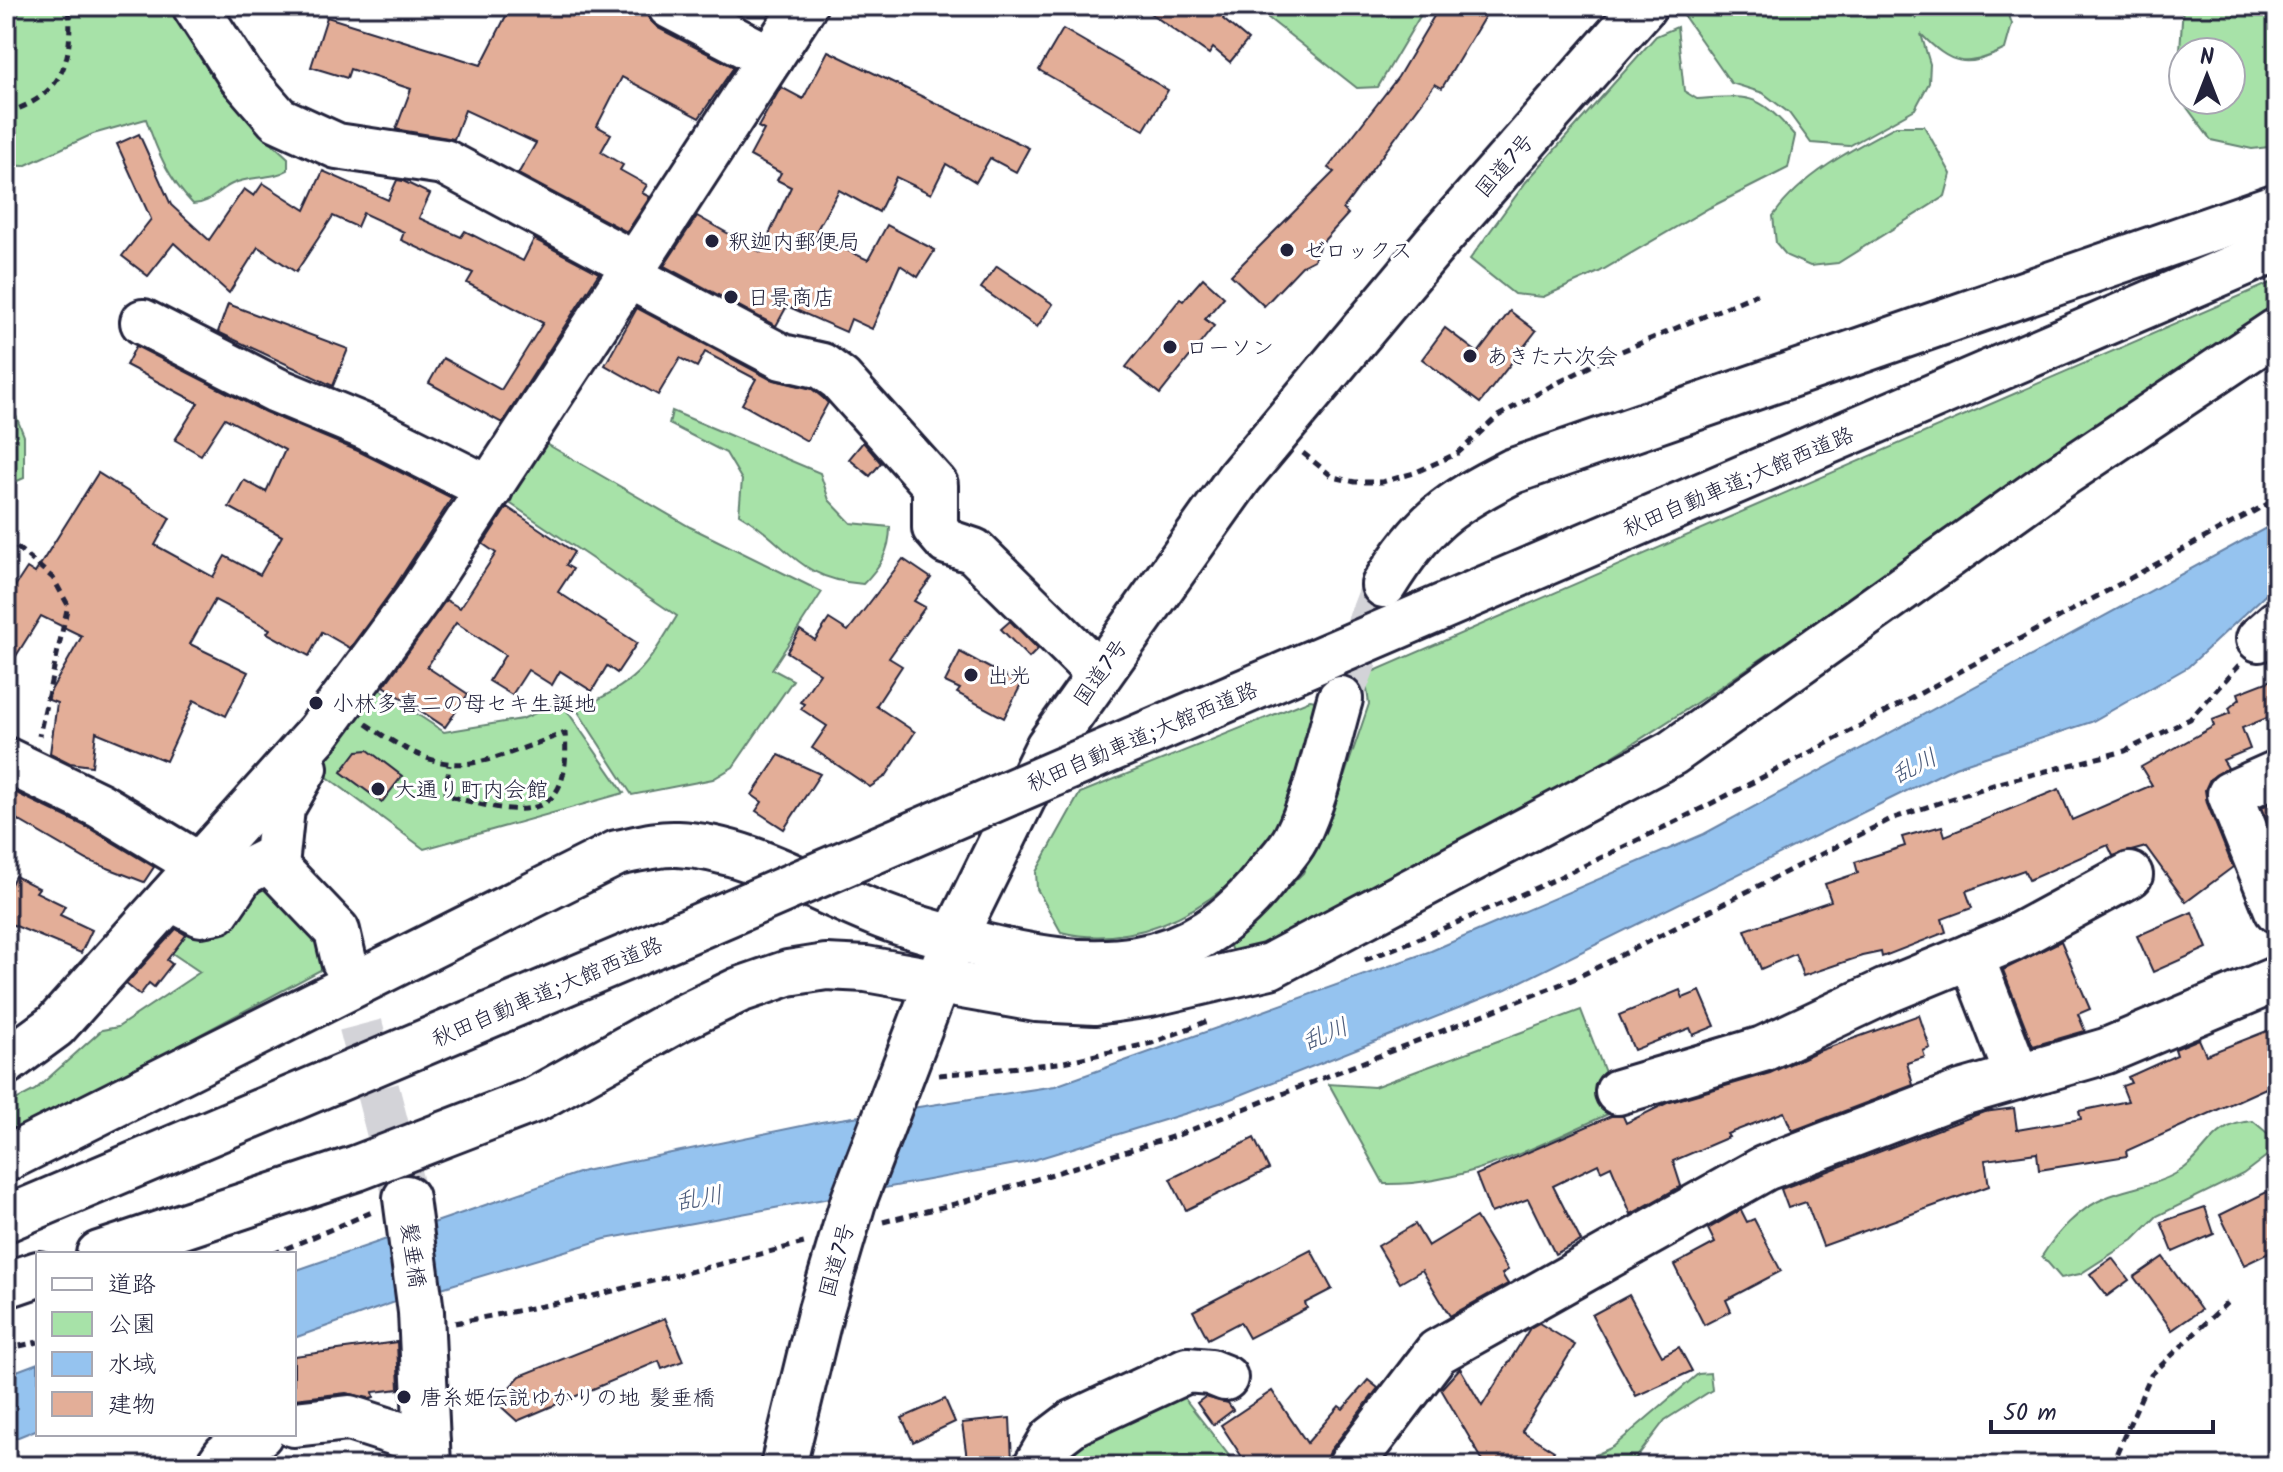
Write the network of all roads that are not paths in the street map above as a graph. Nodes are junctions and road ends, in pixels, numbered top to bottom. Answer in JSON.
{"nodes":[{"id":1,"x":195,"y":6,"type":"edge"},
{"id":2,"x":670,"y":6,"type":"edge"},
{"id":3,"x":804,"y":6,"type":"edge"},
{"id":4,"x":1644,"y":6,"type":"edge"},
{"id":5,"x":770,"y":58,"type":"junction"},
{"id":6,"x":2277,"y":206,"type":"edge"},
{"id":7,"x":2277,"y":249,"type":"edge"},
{"id":8,"x":632,"y":270,"type":"junction"},
{"id":9,"x":143,"y":322,"type":"dead end"},
{"id":10,"x":2277,"y":331,"type":"edge"},
{"id":11,"x":490,"y":489,"type":"junction"},
{"id":12,"x":1384,"y":585,"type":"tunnel mouth"},
{"id":13,"x":1099,"y":674,"type":"junction"},
{"id":14,"x":1340,"y":699,"type":"tunnel mouth"},
{"id":15,"x":337,"y":707,"type":"junction"},
{"id":16,"x":19,"y":766,"type":"edge"},
{"id":17,"x":2277,"y":773,"type":"edge"},
{"id":18,"x":270,"y":861,"type":"junction"},
{"id":19,"x":199,"y":865,"type":"junction"},
{"id":20,"x":2130,"y":875,"type":"dead end"},
{"id":21,"x":170,"y":898,"type":"junction"},
{"id":22,"x":2277,"y":910,"type":"edge"},
{"id":23,"x":954,"y":938,"type":"junction"},
{"id":24,"x":1971,"y":956,"type":"junction"},
{"id":25,"x":344,"y":961,"type":"tunnel mouth"},
{"id":26,"x":2277,"y":979,"type":"edge"},
{"id":27,"x":937,"y":981,"type":"junction"},
{"id":28,"x":6,"y":1062,"type":"edge"},
{"id":29,"x":2018,"y":1077,"type":"junction"},
{"id":30,"x":1618,"y":1092,"type":"dead end"},
{"id":31,"x":6,"y":1159,"type":"edge"},
{"id":32,"x":406,"y":1198,"type":"tunnel mouth"},
{"id":33,"x":6,"y":1219,"type":"edge"},
{"id":34,"x":105,"y":1252,"type":"edge"},
{"id":35,"x":36,"y":1275,"type":"edge"},
{"id":36,"x":6,"y":1285,"type":"edge"},
{"id":37,"x":1225,"y":1378,"type":"dead end"},
{"id":38,"x":296,"y":1424,"type":"edge"},
{"id":39,"x":257,"y":1436,"type":"edge"},
{"id":40,"x":427,"y":1454,"type":"edge"},
{"id":41,"x":218,"y":1466,"type":"edge"},
{"id":42,"x":783,"y":1466,"type":"edge"},
{"id":43,"x":1036,"y":1466,"type":"edge"},
{"id":44,"x":1350,"y":1466,"type":"edge"}],
"edges":[{"from":1,"to":8,"type":"main road"},
{"from":2,"to":5,"type":"main road"},
{"from":3,"to":5,"type":"main road"},
{"from":4,"to":13,"type":"main road","name":"国道7号"},
{"from":5,"to":8,"type":"main road"},
{"from":6,"to":12,"type":"main road"},
{"from":7,"to":33,"type":"main road","name":"秋田自動車道;大館西道路","bridge":true},
{"from":8,"to":11,"type":"main road"},
{"from":8,"to":13,"type":"main road"},
{"from":9,"to":11,"type":"main road"},
{"from":10,"to":27,"type":"main road"},
{"from":11,"to":15,"type":"main road"},
{"from":13,"to":23,"type":"main road","name":"国道7号"},
{"from":14,"to":23,"type":"main road"},
{"from":15,"to":18,"type":"main road"},
{"from":15,"to":19,"type":"main road"},
{"from":16,"to":19,"type":"main road"},
{"from":17,"to":22,"type":"main road"},
{"from":18,"to":21,"type":"main road"},
{"from":18,"to":25,"type":"main road"},
{"from":19,"to":21,"type":"main road"},
{"from":20,"to":24,"type":"main road"},
{"from":21,"to":28,"type":"main road"},
{"from":23,"to":27,"type":"main road","name":"国道7号"},
{"from":23,"to":31,"type":"main road"},
{"from":24,"to":29,"type":"main road"},
{"from":24,"to":30,"type":"main road"},
{"from":26,"to":29,"type":"main road"},
{"from":27,"to":34,"type":"main road"},
{"from":27,"to":42,"type":"main road","name":"国道7号"},
{"from":29,"to":44,"type":"main road"},
{"from":32,"to":40,"type":"main road","name":"髪垂橋"},
{"from":35,"to":36,"type":"main road"},
{"from":37,"to":43,"type":"main road"},
{"from":38,"to":40,"type":"main road"},
{"from":39,"to":41,"type":"main road"}]}
